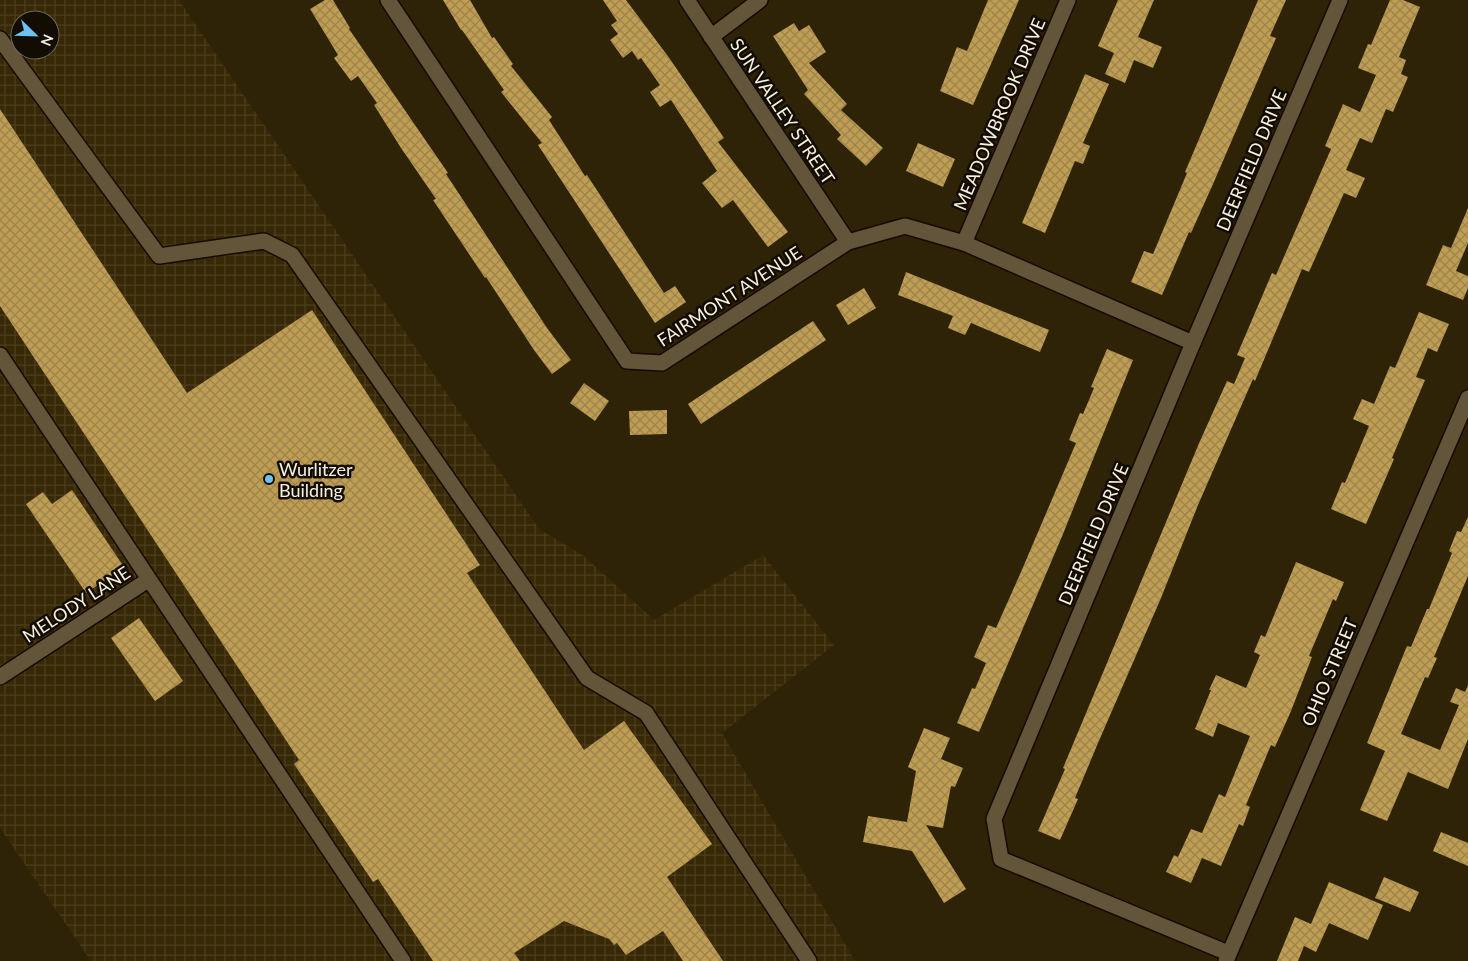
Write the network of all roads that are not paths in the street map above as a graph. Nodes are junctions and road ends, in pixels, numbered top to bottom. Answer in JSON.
{"nodes":[{"id":1,"x":388,"y":0,"type":"edge"},
{"id":2,"x":687,"y":0,"type":"edge"},
{"id":3,"x":760,"y":0,"type":"edge"},
{"id":4,"x":1068,"y":0,"type":"edge"},
{"id":5,"x":1340,"y":0,"type":"edge"},
{"id":6,"x":711,"y":37,"type":"junction"},
{"id":7,"x":0,"y":39,"type":"edge"},
{"id":8,"x":848,"y":242,"type":"junction"},
{"id":9,"x":964,"y":243,"type":"junction"},
{"id":10,"x":1194,"y":343,"type":"junction"},
{"id":11,"x":0,"y":355,"type":"edge"},
{"id":12,"x":1468,"y":398,"type":"edge"},
{"id":13,"x":148,"y":580,"type":"junction"},
{"id":14,"x":0,"y":677,"type":"edge"},
{"id":15,"x":1227,"y":957,"type":"edge"},
{"id":16,"x":403,"y":961,"type":"edge"},
{"id":17,"x":809,"y":961,"type":"edge"}],
"edges":[{"from":1,"to":8,"type":"street","name":"FAIRMONT AVENUE"},
{"from":2,"to":6,"type":"street","name":"SUN VALLEY STREET"},
{"from":3,"to":6,"type":"street"},
{"from":4,"to":9,"type":"street","name":"MEADOWBROOK DRIVE"},
{"from":5,"to":10,"type":"street","name":"DEERFIELD DRIVE"},
{"from":6,"to":8,"type":"street","name":"SUN VALLEY STREET"},
{"from":7,"to":17,"type":"street"},
{"from":8,"to":9,"type":"street","name":"FAIRMONT AVENUE"},
{"from":9,"to":10,"type":"street","name":"FAIRMONT AVENUE"},
{"from":10,"to":15,"type":"street","name":"DEERFIELD DRIVE"},
{"from":11,"to":13,"type":"street"},
{"from":12,"to":15,"type":"street","name":"OHIO STREET"},
{"from":13,"to":14,"type":"street","name":"MELODY LANE"},
{"from":13,"to":16,"type":"street"}]}
